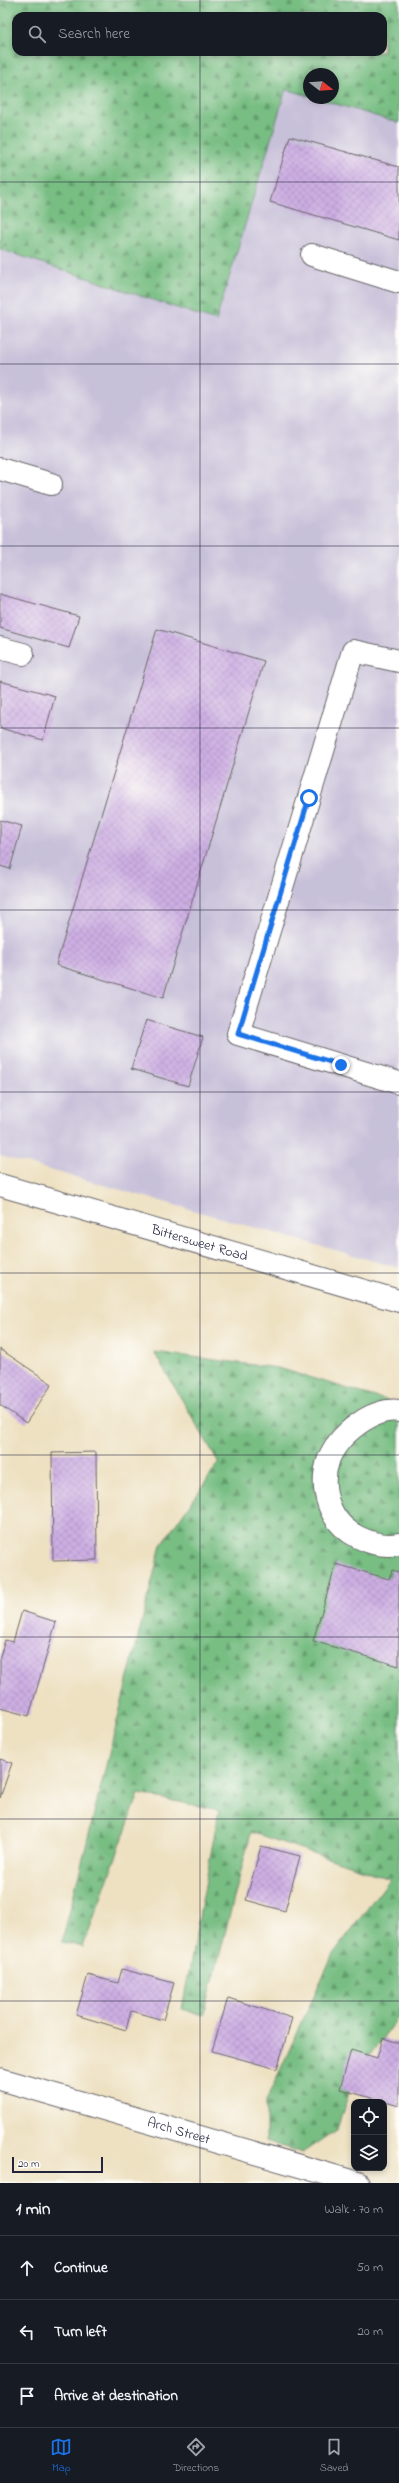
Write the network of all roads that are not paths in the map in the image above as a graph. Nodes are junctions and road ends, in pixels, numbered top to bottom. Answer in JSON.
{"nodes":[{"id":1,"x":312,"y":255,"type":"dead end"},
{"id":2,"x":399,"y":282,"type":"edge"},
{"id":3,"x":0,"y":469,"type":"edge"},
{"id":4,"x":51,"y":484,"type":"dead end"},
{"id":5,"x":0,"y":648,"type":"edge"},
{"id":6,"x":23,"y":654,"type":"dead end"},
{"id":7,"x":399,"y":661,"type":"edge"},
{"id":8,"x":399,"y":1083,"type":"edge"},
{"id":9,"x":0,"y":1185,"type":"edge"},
{"id":10,"x":399,"y":1301,"type":"edge"},
{"id":11,"x":399,"y":1411,"type":"edge"},
{"id":12,"x":399,"y":1544,"type":"edge"},
{"id":13,"x":0,"y":2079,"type":"edge"},
{"id":14,"x":320,"y":2177,"type":"edge"},
{"id":15,"x":358,"y":2183,"type":"edge"}],
"edges":[{"from":1,"to":2,"type":"street"},
{"from":3,"to":4,"type":"street"},
{"from":5,"to":6,"type":"street"},
{"from":7,"to":8,"type":"street"},
{"from":9,"to":10,"type":"street","name":"Bittersweet Road"},
{"from":11,"to":12,"type":"street"},
{"from":13,"to":14,"type":"street","name":"Arch Street"},
{"from":14,"to":15,"type":"street","name":"Arch Street"}]}
